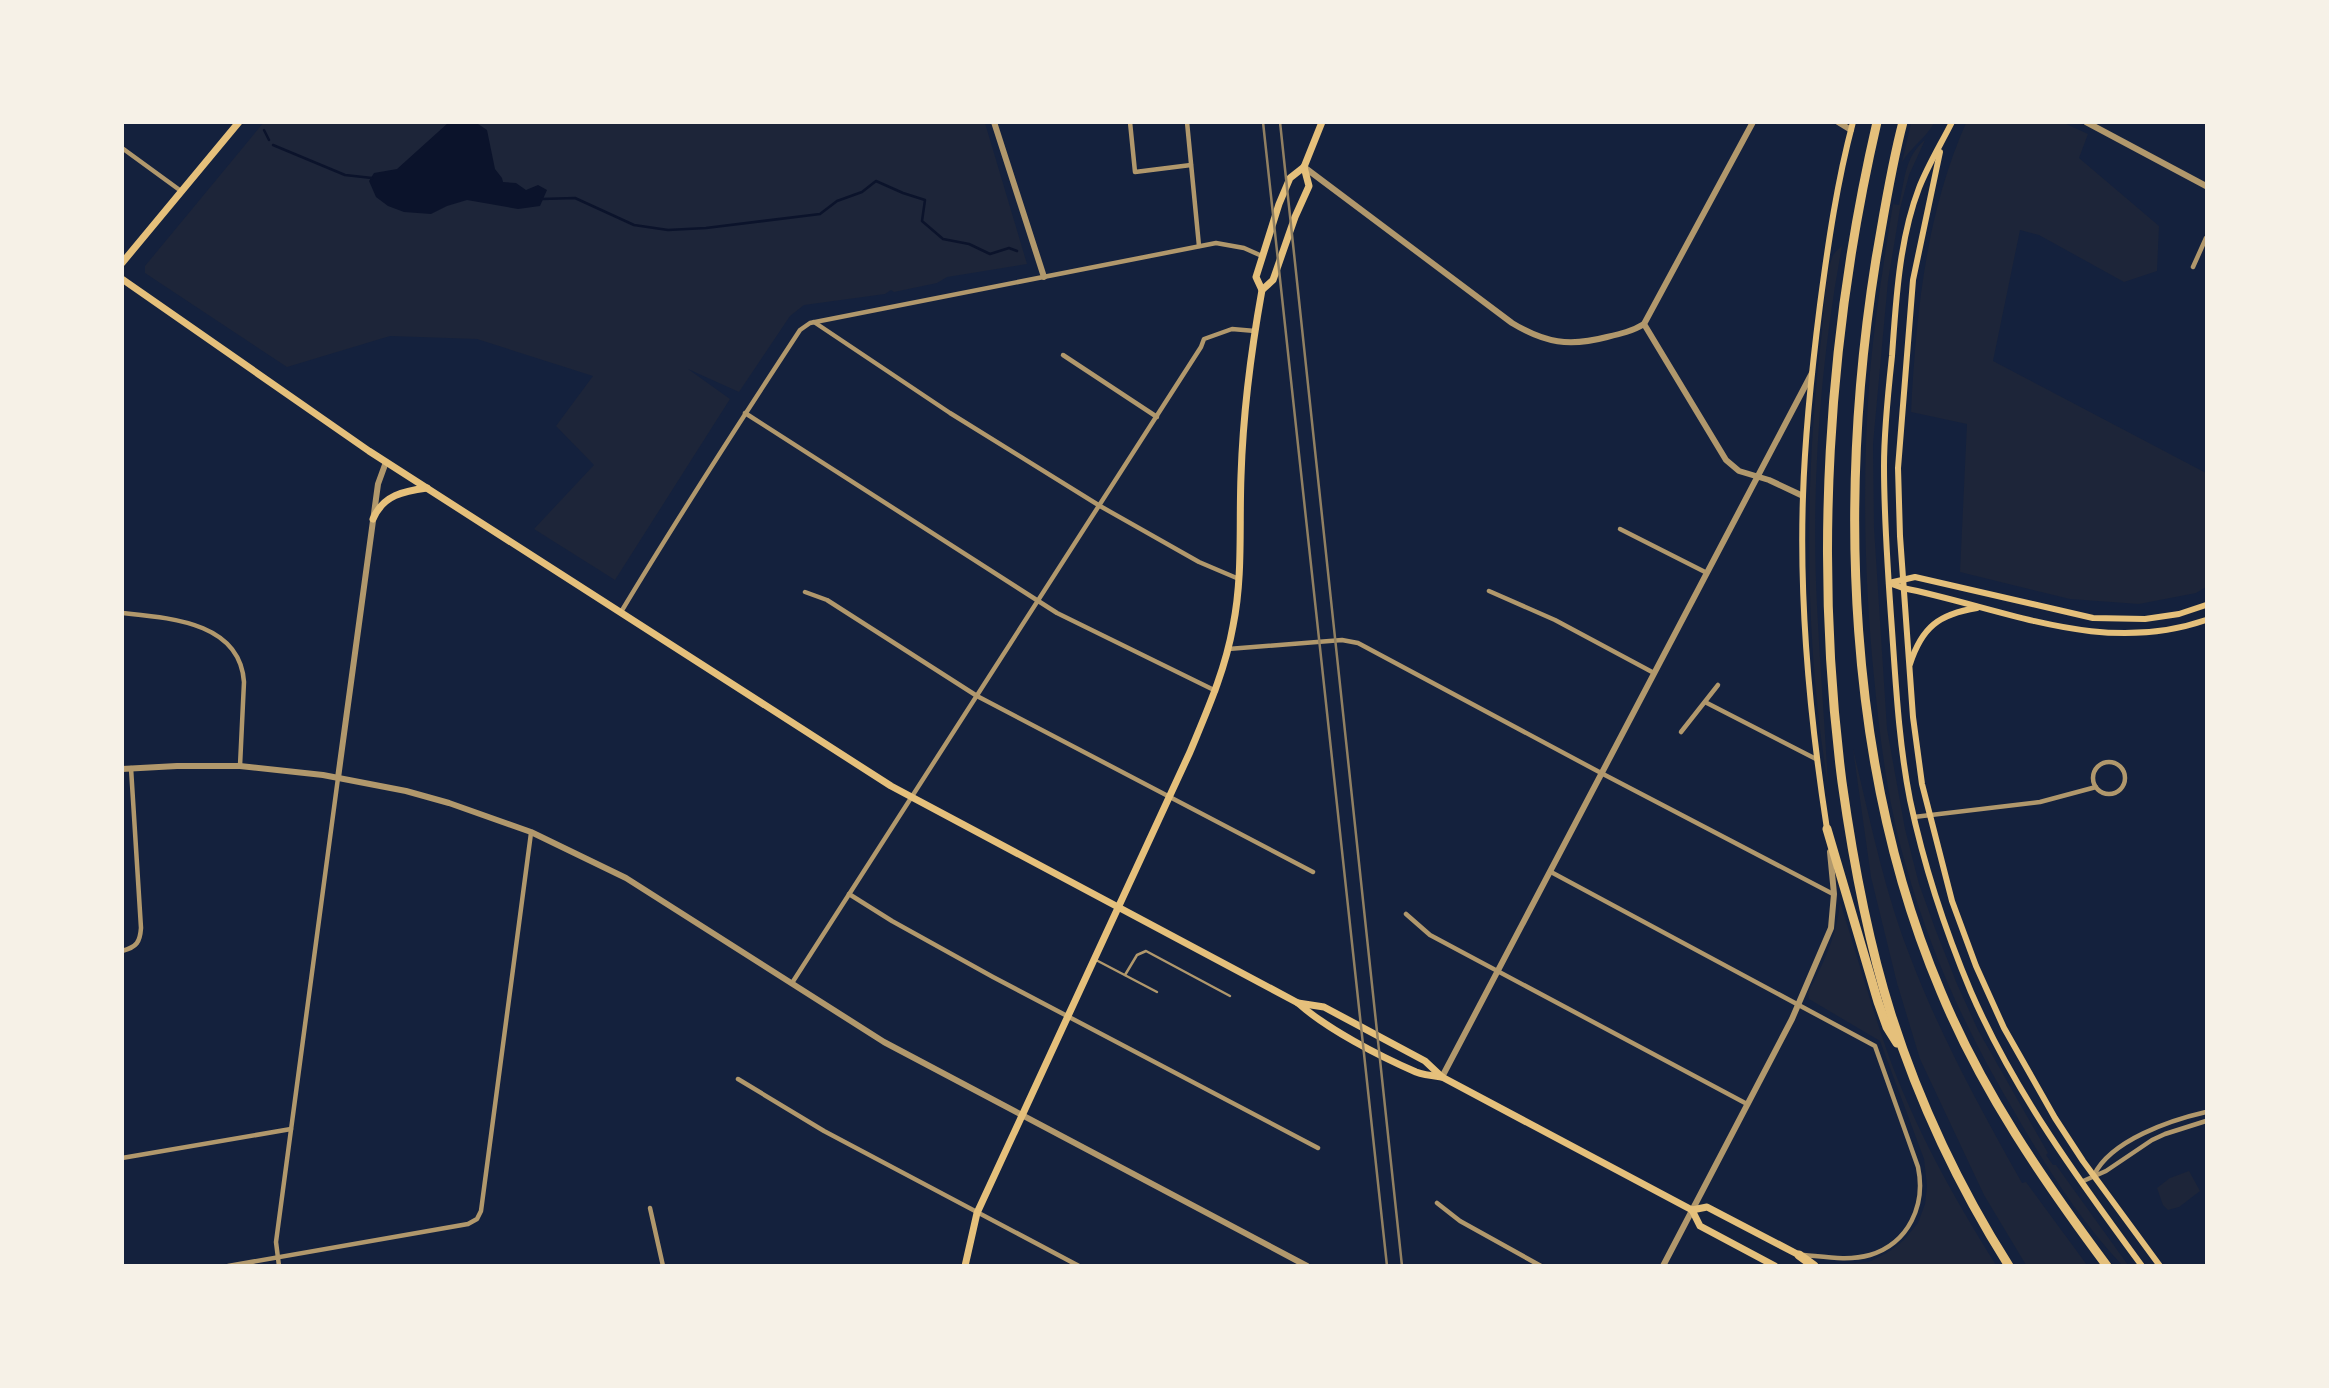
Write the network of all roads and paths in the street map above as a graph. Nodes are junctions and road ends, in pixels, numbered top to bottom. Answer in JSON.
{"nodes":[{"id":1,"x":239,"y":122,"type":"edge"},
{"id":2,"x":994,"y":122,"type":"edge"},
{"id":3,"x":1130,"y":122,"type":"edge"},
{"id":4,"x":1187,"y":122,"type":"edge"},
{"id":5,"x":1322,"y":122,"type":"edge"},
{"id":6,"x":1753,"y":122,"type":"edge"},
{"id":7,"x":1838,"y":122,"type":"edge"},
{"id":8,"x":1877,"y":122,"type":"edge"},
{"id":9,"x":1903,"y":122,"type":"edge"},
{"id":10,"x":1952,"y":122,"type":"edge"},
{"id":11,"x":2086,"y":122,"type":"edge"},
{"id":12,"x":1852,"y":126,"type":"edge"},
{"id":13,"x":1942,"y":143,"type":"junction"},
{"id":14,"x":122,"y":148,"type":"edge"},
{"id":15,"x":1191,"y":165,"type":"junction"},
{"id":16,"x":1304,"y":167,"type":"junction"},
{"id":17,"x":2207,"y":187,"type":"edge"},
{"id":18,"x":182,"y":191,"type":"junction"},
{"id":19,"x":2207,"y":238,"type":"edge"},
{"id":20,"x":1199,"y":246,"type":"junction"},
{"id":21,"x":1262,"y":256,"type":"junction"},
{"id":22,"x":122,"y":262,"type":"edge"},
{"id":23,"x":2193,"y":267,"type":"dead end"},
{"id":24,"x":1044,"y":277,"type":"junction"},
{"id":25,"x":122,"y":279,"type":"edge"},
{"id":26,"x":1262,"y":290,"type":"junction"},
{"id":27,"x":814,"y":321,"type":"junction"},
{"id":28,"x":1644,"y":324,"type":"junction"},
{"id":29,"x":1255,"y":331,"type":"junction"},
{"id":30,"x":1063,"y":355,"type":"dead end"},
{"id":31,"x":1812,"y":373,"type":"junction"},
{"id":32,"x":745,"y":412,"type":"junction"},
{"id":33,"x":1157,"y":417,"type":"junction"},
{"id":34,"x":386,"y":462,"type":"junction"},
{"id":35,"x":1756,"y":478,"type":"junction"},
{"id":36,"x":427,"y":488,"type":"junction"},
{"id":37,"x":1803,"y":496,"type":"junction"},
{"id":38,"x":1100,"y":506,"type":"junction"},
{"id":39,"x":373,"y":519,"type":"junction"},
{"id":40,"x":1620,"y":529,"type":"dead end"},
{"id":41,"x":1707,"y":573,"type":"junction"},
{"id":42,"x":1903,"y":578,"type":"junction"},
{"id":43,"x":1240,"y":579,"type":"junction"},
{"id":44,"x":1889,"y":583,"type":"junction"},
{"id":45,"x":1903,"y":588,"type":"junction"},
{"id":46,"x":1489,"y":591,"type":"dead end"},
{"id":47,"x":805,"y":593,"type":"dead end"},
{"id":48,"x":1037,"y":601,"type":"junction"},
{"id":49,"x":2207,"y":606,"type":"edge"},
{"id":50,"x":1982,"y":607,"type":"junction"},
{"id":51,"x":621,"y":612,"type":"junction"},
{"id":52,"x":122,"y":613,"type":"edge"},
{"id":53,"x":2093,"y":618,"type":"junction"},
{"id":54,"x":2207,"y":620,"type":"edge"},
{"id":55,"x":2091,"y":632,"type":"junction"},
{"id":56,"x":1228,"y":649,"type":"junction"},
{"id":57,"x":1909,"y":667,"type":"junction"},
{"id":58,"x":1654,"y":673,"type":"junction"},
{"id":59,"x":1718,"y":685,"type":"dead end"},
{"id":60,"x":1216,"y":691,"type":"junction"},
{"id":61,"x":977,"y":696,"type":"junction"},
{"id":62,"x":1705,"y":702,"type":"junction"},
{"id":63,"x":1681,"y":732,"type":"dead end"},
{"id":64,"x":1817,"y":760,"type":"junction"},
{"id":65,"x":240,"y":766,"type":"junction"},
{"id":66,"x":131,"y":768,"type":"junction"},
{"id":67,"x":122,"y":769,"type":"edge"},
{"id":68,"x":1603,"y":774,"type":"junction"},
{"id":69,"x":338,"y":778,"type":"junction"},
{"id":70,"x":2096,"y":787,"type":"junction"},
{"id":71,"x":911,"y":797,"type":"junction"},
{"id":72,"x":1168,"y":797,"type":"junction"},
{"id":73,"x":1929,"y":815,"type":"junction"},
{"id":74,"x":1914,"y":817,"type":"junction"},
{"id":75,"x":1827,"y":829,"type":"junction"},
{"id":76,"x":531,"y":832,"type":"junction"},
{"id":77,"x":1314,"y":872,"type":"dead end"},
{"id":78,"x":1552,"y":872,"type":"junction"},
{"id":79,"x":849,"y":894,"type":"junction"},
{"id":80,"x":1834,"y":894,"type":"junction"},
{"id":81,"x":1119,"y":906,"type":"junction"},
{"id":82,"x":1406,"y":914,"type":"dead end"},
{"id":83,"x":122,"y":951,"type":"edge"},
{"id":84,"x":1093,"y":958,"type":"junction"},
{"id":85,"x":1499,"y":971,"type":"junction"},
{"id":86,"x":1125,"y":975,"type":"junction"},
{"id":87,"x":792,"y":984,"type":"junction"},
{"id":88,"x":1157,"y":992,"type":"dead end"},
{"id":89,"x":1230,"y":996,"type":"dead end"},
{"id":90,"x":1298,"y":1003,"type":"junction"},
{"id":91,"x":1797,"y":1003,"type":"junction"},
{"id":92,"x":1068,"y":1017,"type":"junction"},
{"id":93,"x":1908,"y":1062,"type":"junction"},
{"id":94,"x":1443,"y":1077,"type":"junction"},
{"id":95,"x":738,"y":1079,"type":"dead end"},
{"id":96,"x":1747,"y":1104,"type":"junction"},
{"id":97,"x":2207,"y":1112,"type":"edge"},
{"id":98,"x":1022,"y":1115,"type":"junction"},
{"id":99,"x":2207,"y":1121,"type":"edge"},
{"id":100,"x":291,"y":1129,"type":"junction"},
{"id":101,"x":1318,"y":1148,"type":"dead end"},
{"id":102,"x":122,"y":1158,"type":"edge"},
{"id":103,"x":2094,"y":1175,"type":"junction"},
{"id":104,"x":2081,"y":1182,"type":"junction"},
{"id":105,"x":1437,"y":1203,"type":"dead end"},
{"id":106,"x":650,"y":1208,"type":"dead end"},
{"id":107,"x":1692,"y":1210,"type":"junction"},
{"id":108,"x":977,"y":1213,"type":"junction"},
{"id":109,"x":1799,"y":1255,"type":"junction"},
{"id":110,"x":278,"y":1257,"type":"junction"},
{"id":111,"x":228,"y":1265,"type":"edge"},
{"id":112,"x":279,"y":1265,"type":"edge"},
{"id":113,"x":663,"y":1265,"type":"edge"},
{"id":114,"x":965,"y":1265,"type":"edge"},
{"id":115,"x":1079,"y":1265,"type":"edge"},
{"id":116,"x":1307,"y":1265,"type":"edge"},
{"id":117,"x":1541,"y":1265,"type":"edge"},
{"id":118,"x":1663,"y":1265,"type":"edge"},
{"id":119,"x":1775,"y":1265,"type":"edge"},
{"id":120,"x":1814,"y":1265,"type":"edge"},
{"id":121,"x":2009,"y":1265,"type":"edge"},
{"id":122,"x":2106,"y":1265,"type":"edge"},
{"id":123,"x":2142,"y":1265,"type":"edge"},
{"id":124,"x":2160,"y":1265,"type":"edge"}],
"edges":[{"from":1,"to":18,"type":"main road"},
{"from":2,"to":24,"type":"street"},
{"from":3,"to":15,"type":"street"},
{"from":4,"to":15,"type":"street"},
{"from":5,"to":16,"type":"main road"},
{"from":6,"to":28,"type":"street"},
{"from":7,"to":12,"type":"street"},
{"from":8,"to":93,"type":"highway"},
{"from":9,"to":122,"type":"highway"},
{"from":10,"to":13,"type":"main road"},
{"from":11,"to":17,"type":"street"},
{"from":12,"to":31,"type":"main road"},
{"from":13,"to":42,"type":"main road"},
{"from":13,"to":44,"type":"main road"},
{"from":14,"to":18,"type":"street"},
{"from":15,"to":20,"type":"street"},
{"from":16,"to":21,"type":"main road"},
{"from":16,"to":26,"type":"main road"},
{"from":16,"to":28,"type":"street"},
{"from":18,"to":22,"type":"main road"},
{"from":19,"to":23,"type":"street"},
{"from":20,"to":21,"type":"street"},
{"from":20,"to":24,"type":"street"},
{"from":21,"to":26,"type":"main road"},
{"from":24,"to":27,"type":"street"},
{"from":25,"to":34,"type":"main road"},
{"from":26,"to":29,"type":"main road"},
{"from":27,"to":32,"type":"street"},
{"from":27,"to":38,"type":"street"},
{"from":28,"to":35,"type":"street"},
{"from":29,"to":33,"type":"street"},
{"from":29,"to":43,"type":"main road"},
{"from":30,"to":33,"type":"street"},
{"from":31,"to":35,"type":"street"},
{"from":31,"to":37,"type":"main road"},
{"from":32,"to":48,"type":"street"},
{"from":32,"to":51,"type":"street"},
{"from":33,"to":38,"type":"street"},
{"from":34,"to":36,"type":"main road"},
{"from":34,"to":39,"type":"street"},
{"from":35,"to":37,"type":"street"},
{"from":35,"to":41,"type":"street"},
{"from":36,"to":39,"type":"main road"},
{"from":36,"to":51,"type":"main road"},
{"from":37,"to":64,"type":"main road"},
{"from":38,"to":43,"type":"street"},
{"from":38,"to":48,"type":"street"},
{"from":39,"to":69,"type":"street"},
{"from":40,"to":41,"type":"street"},
{"from":41,"to":58,"type":"street"},
{"from":42,"to":44,"type":"main road"},
{"from":42,"to":45,"type":"main road"},
{"from":42,"to":53,"type":"main road"},
{"from":43,"to":56,"type":"main road"},
{"from":44,"to":45,"type":"main road"},
{"from":44,"to":74,"type":"main road"},
{"from":45,"to":50,"type":"main road"},
{"from":45,"to":57,"type":"main road"},
{"from":46,"to":58,"type":"street"},
{"from":47,"to":61,"type":"street"},
{"from":48,"to":60,"type":"street"},
{"from":48,"to":61,"type":"street"},
{"from":49,"to":53,"type":"main road"},
{"from":50,"to":55,"type":"main road"},
{"from":50,"to":57,"type":"main road"},
{"from":51,"to":71,"type":"main road"},
{"from":52,"to":65,"type":"street"},
{"from":53,"to":55,"type":"main road"},
{"from":54,"to":55,"type":"main road"},
{"from":56,"to":60,"type":"main road"},
{"from":56,"to":68,"type":"street"},
{"from":57,"to":73,"type":"main road"},
{"from":58,"to":68,"type":"street"},
{"from":59,"to":62,"type":"street"},
{"from":60,"to":72,"type":"main road"},
{"from":61,"to":71,"type":"street"},
{"from":61,"to":72,"type":"street"},
{"from":62,"to":63,"type":"street"},
{"from":62,"to":64,"type":"street"},
{"from":64,"to":75,"type":"main road"},
{"from":65,"to":66,"type":"street"},
{"from":65,"to":69,"type":"street"},
{"from":66,"to":67,"type":"street"},
{"from":66,"to":83,"type":"street"},
{"from":68,"to":78,"type":"street"},
{"from":68,"to":80,"type":"street"},
{"from":69,"to":76,"type":"street"},
{"from":69,"to":100,"type":"street"},
{"from":70,"to":70,"type":"street"},
{"from":70,"to":73,"type":"street"},
{"from":71,"to":79,"type":"street"},
{"from":71,"to":81,"type":"main road"},
{"from":72,"to":77,"type":"street"},
{"from":72,"to":81,"type":"main road"},
{"from":73,"to":74,"type":"street"},
{"from":73,"to":103,"type":"main road"},
{"from":74,"to":104,"type":"main road"},
{"from":75,"to":80,"type":"street"},
{"from":75,"to":93,"type":"highway"},
{"from":76,"to":87,"type":"street"},
{"from":76,"to":110,"type":"street"},
{"from":78,"to":85,"type":"street"},
{"from":78,"to":91,"type":"street"},
{"from":79,"to":87,"type":"street"},
{"from":79,"to":92,"type":"street"},
{"from":80,"to":91,"type":"street"},
{"from":81,"to":84,"type":"main road"},
{"from":81,"to":90,"type":"main road"},
{"from":82,"to":85,"type":"street"},
{"from":84,"to":86,"type":"lane"},
{"from":84,"to":92,"type":"main road"},
{"from":85,"to":94,"type":"street"},
{"from":85,"to":96,"type":"street"},
{"from":86,"to":88,"type":"lane"},
{"from":86,"to":89,"type":"lane"},
{"from":87,"to":98,"type":"street"},
{"from":90,"to":94,"type":"main road"},
{"from":90,"to":94,"type":"main road"},
{"from":91,"to":96,"type":"street"},
{"from":91,"to":109,"type":"street"},
{"from":92,"to":98,"type":"main road"},
{"from":92,"to":101,"type":"street"},
{"from":93,"to":121,"type":"highway"},
{"from":94,"to":107,"type":"main road"},
{"from":95,"to":108,"type":"street"},
{"from":96,"to":107,"type":"street"},
{"from":97,"to":103,"type":"street"},
{"from":98,"to":108,"type":"main road"},
{"from":98,"to":116,"type":"street"},
{"from":99,"to":103,"type":"street"},
{"from":100,"to":102,"type":"street"},
{"from":100,"to":110,"type":"street"},
{"from":103,"to":104,"type":"street"},
{"from":103,"to":124,"type":"main road"},
{"from":104,"to":123,"type":"main road"},
{"from":105,"to":117,"type":"street"},
{"from":106,"to":113,"type":"street"},
{"from":107,"to":109,"type":"main road"},
{"from":107,"to":118,"type":"street"},
{"from":107,"to":119,"type":"main road"},
{"from":108,"to":114,"type":"main road"},
{"from":108,"to":115,"type":"street"},
{"from":109,"to":120,"type":"highway"},
{"from":110,"to":111,"type":"street"},
{"from":110,"to":112,"type":"street"}]}
